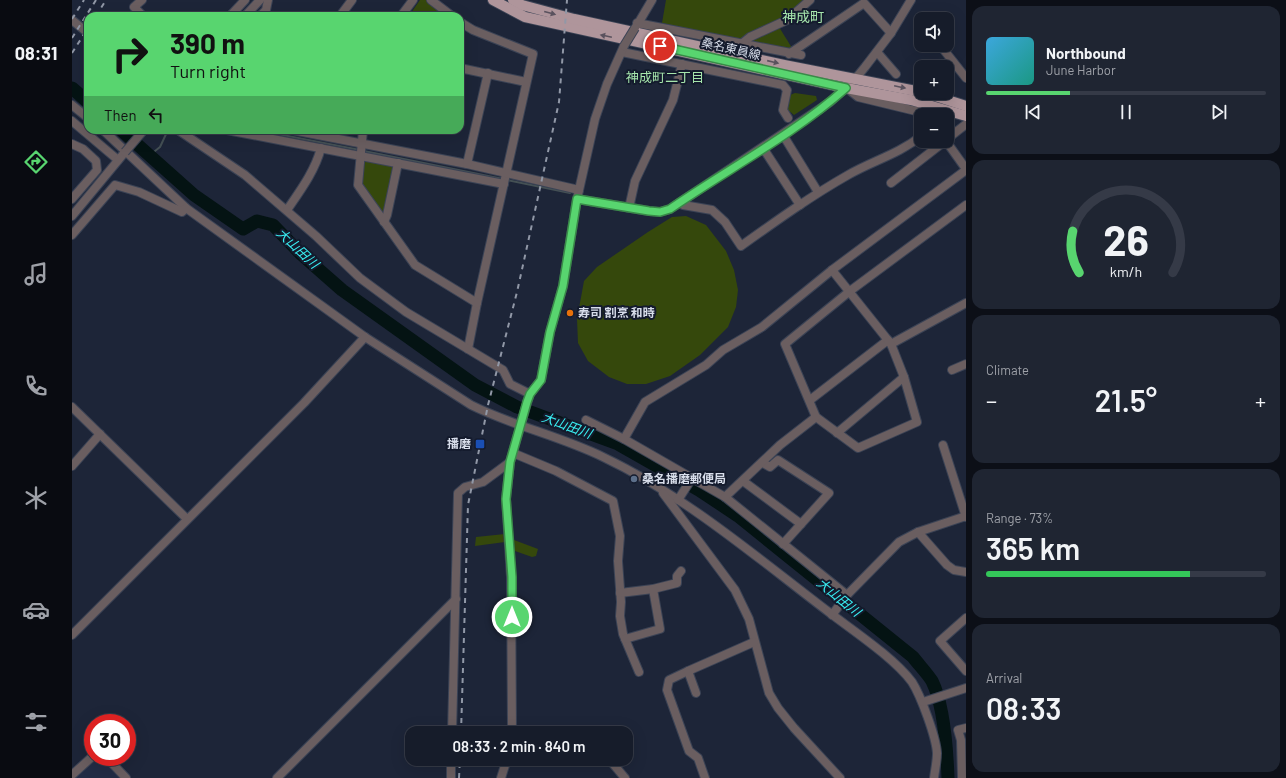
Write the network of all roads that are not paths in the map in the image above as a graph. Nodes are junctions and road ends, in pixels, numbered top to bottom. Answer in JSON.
{"nodes":[{"id":1,"x":142,"y":0,"type":"edge"},
{"id":2,"x":245,"y":0,"type":"edge"},
{"id":3,"x":260,"y":0,"type":"edge"},
{"id":4,"x":268,"y":0,"type":"edge"},
{"id":5,"x":352,"y":0,"type":"edge"},
{"id":6,"x":412,"y":0,"type":"edge"},
{"id":7,"x":431,"y":0,"type":"edge"},
{"id":8,"x":493,"y":0,"type":"edge"},
{"id":9,"x":513,"y":0,"type":"edge"},
{"id":10,"x":652,"y":0,"type":"edge"},
{"id":11,"x":810,"y":0,"type":"edge"},
{"id":12,"x":912,"y":0,"type":"edge"},
{"id":13,"x":139,"y":12,"type":"edge"},
{"id":14,"x":234,"y":12,"type":"edge"},
{"id":15,"x":249,"y":12,"type":"edge"},
{"id":16,"x":264,"y":12,"type":"edge"},
{"id":17,"x":343,"y":12,"type":"edge"},
{"id":18,"x":404,"y":12,"type":"edge"},
{"id":19,"x":445,"y":12,"type":"edge"},
{"id":20,"x":72,"y":20,"type":"edge"},
{"id":21,"x":464,"y":24,"type":"edge"},
{"id":22,"x":636,"y":25,"type":"junction"},
{"id":23,"x":84,"y":30,"type":"edge"},
{"id":24,"x":891,"y":33,"type":"junction"},
{"id":25,"x":740,"y":45,"type":"junction"},
{"id":26,"x":623,"y":49,"type":"junction"},
{"id":27,"x":877,"y":52,"type":"junction"},
{"id":28,"x":946,"y":52,"type":"edge"},
{"id":29,"x":789,"y":54,"type":"junction"},
{"id":30,"x":800,"y":56,"type":"dead end"},
{"id":31,"x":682,"y":64,"type":"junction"},
{"id":32,"x":464,"y":69,"type":"edge"},
{"id":33,"x":488,"y":73,"type":"junction"},
{"id":34,"x":896,"y":74,"type":"dead end"},
{"id":35,"x":856,"y":78,"type":"junction"},
{"id":36,"x":966,"y":78,"type":"edge"},
{"id":37,"x":526,"y":82,"type":"junction"},
{"id":38,"x":846,"y":88,"type":"junction"},
{"id":39,"x":914,"y":90,"type":"edge"},
{"id":40,"x":948,"y":100,"type":"edge"},
{"id":41,"x":72,"y":105,"type":"edge"},
{"id":42,"x":966,"y":106,"type":"edge"},
{"id":43,"x":914,"y":110,"type":"edge"},
{"id":44,"x":84,"y":115,"type":"edge"},
{"id":45,"x":788,"y":118,"type":"dead end"},
{"id":46,"x":966,"y":120,"type":"edge"},
{"id":47,"x":72,"y":121,"type":"edge"},
{"id":48,"x":84,"y":131,"type":"edge"},
{"id":49,"x":954,"y":132,"type":"edge"},
{"id":50,"x":87,"y":134,"type":"edge"},
{"id":51,"x":107,"y":134,"type":"edge"},
{"id":52,"x":141,"y":134,"type":"edge"},
{"id":53,"x":184,"y":134,"type":"edge"},
{"id":54,"x":248,"y":134,"type":"edge"},
{"id":55,"x":317,"y":134,"type":"edge"},
{"id":56,"x":363,"y":134,"type":"edge"},
{"id":57,"x":782,"y":135,"type":"junction"},
{"id":58,"x":914,"y":142,"type":"edge"},
{"id":59,"x":72,"y":144,"type":"edge"},
{"id":60,"x":322,"y":148,"type":"junction"},
{"id":61,"x":763,"y":148,"type":"junction"},
{"id":62,"x":936,"y":148,"type":"edge"},
{"id":63,"x":952,"y":148,"type":"edge"},
{"id":64,"x":361,"y":150,"type":"junction"},
{"id":65,"x":118,"y":160,"type":"junction"},
{"id":66,"x":398,"y":163,"type":"junction"},
{"id":67,"x":467,"y":164,"type":"junction"},
{"id":68,"x":966,"y":169,"type":"edge"},
{"id":69,"x":505,"y":179,"type":"junction"},
{"id":70,"x":891,"y":183,"type":"dead end"},
{"id":71,"x":579,"y":190,"type":"junction"},
{"id":72,"x":818,"y":192,"type":"junction"},
{"id":73,"x":72,"y":199,"type":"edge"},
{"id":74,"x":577,"y":199,"type":"junction"},
{"id":75,"x":679,"y":202,"type":"junction"},
{"id":76,"x":800,"y":205,"type":"junction"},
{"id":77,"x":966,"y":205,"type":"edge"},
{"id":78,"x":186,"y":208,"type":"junction"},
{"id":79,"x":629,"y":208,"type":"junction"},
{"id":80,"x":287,"y":210,"type":"junction"},
{"id":81,"x":72,"y":216,"type":"edge"},
{"id":82,"x":384,"y":222,"type":"junction"},
{"id":83,"x":72,"y":235,"type":"edge"},
{"id":84,"x":832,"y":270,"type":"junction"},
{"id":85,"x":850,"y":291,"type":"junction"},
{"id":86,"x":477,"y":303,"type":"junction"},
{"id":87,"x":966,"y":303,"type":"edge"},
{"id":88,"x":365,"y":337,"type":"junction"},
{"id":89,"x":889,"y":342,"type":"junction"},
{"id":90,"x":468,"y":349,"type":"junction"},
{"id":91,"x":966,"y":364,"type":"edge"},
{"id":92,"x":952,"y":370,"type":"dead end"},
{"id":93,"x":904,"y":377,"type":"junction"},
{"id":94,"x":528,"y":398,"type":"junction"},
{"id":95,"x":810,"y":400,"type":"junction"},
{"id":96,"x":72,"y":407,"type":"edge"},
{"id":97,"x":816,"y":417,"type":"junction"},
{"id":98,"x":586,"y":420,"type":"dead end"},
{"id":99,"x":521,"y":422,"type":"junction"},
{"id":100,"x":837,"y":433,"type":"junction"},
{"id":101,"x":100,"y":434,"type":"junction"},
{"id":102,"x":624,"y":439,"type":"junction"},
{"id":103,"x":943,"y":445,"type":"dead end"},
{"id":104,"x":513,"y":453,"type":"junction"},
{"id":105,"x":510,"y":462,"type":"junction"},
{"id":106,"x":762,"y":463,"type":"junction"},
{"id":107,"x":72,"y":466,"type":"edge"},
{"id":108,"x":691,"y":479,"type":"junction"},
{"id":109,"x":743,"y":481,"type":"junction"},
{"id":110,"x":662,"y":490,"type":"junction"},
{"id":111,"x":725,"y":497,"type":"junction"},
{"id":112,"x":680,"y":498,"type":"junction"},
{"id":113,"x":966,"y":517,"type":"edge"},
{"id":114,"x":187,"y":519,"type":"junction"},
{"id":115,"x":801,"y":524,"type":"junction"},
{"id":116,"x":918,"y":532,"type":"junction"},
{"id":117,"x":783,"y":544,"type":"junction"},
{"id":118,"x":681,"y":571,"type":"dead end"},
{"id":119,"x":966,"y":572,"type":"edge"},
{"id":120,"x":653,"y":589,"type":"junction"},
{"id":121,"x":620,"y":593,"type":"junction"},
{"id":122,"x":846,"y":597,"type":"junction"},
{"id":123,"x":456,"y":599,"type":"junction"},
{"id":124,"x":833,"y":613,"type":"junction"},
{"id":125,"x":966,"y":618,"type":"edge"},
{"id":126,"x":72,"y":635,"type":"edge"},
{"id":127,"x":626,"y":639,"type":"junction"},
{"id":128,"x":754,"y":642,"type":"junction"},
{"id":129,"x":688,"y":671,"type":"junction"},
{"id":130,"x":966,"y":671,"type":"edge"},
{"id":131,"x":639,"y":672,"type":"dead end"},
{"id":132,"x":966,"y":689,"type":"edge"},
{"id":133,"x":696,"y":693,"type":"dead end"},
{"id":134,"x":926,"y":701,"type":"junction"},
{"id":135,"x":452,"y":726,"type":"edge"},
{"id":136,"x":512,"y":726,"type":"edge"},
{"id":137,"x":966,"y":728,"type":"edge"},
{"id":138,"x":84,"y":764,"type":"edge"},
{"id":139,"x":115,"y":766,"type":"edge"},
{"id":140,"x":451,"y":766,"type":"edge"},
{"id":141,"x":505,"y":766,"type":"edge"},
{"id":142,"x":615,"y":766,"type":"edge"},
{"id":143,"x":72,"y":775,"type":"edge"},
{"id":144,"x":126,"y":778,"type":"edge"},
{"id":145,"x":277,"y":778,"type":"edge"},
{"id":146,"x":451,"y":778,"type":"edge"},
{"id":147,"x":501,"y":778,"type":"edge"},
{"id":148,"x":625,"y":778,"type":"edge"},
{"id":149,"x":705,"y":778,"type":"edge"},
{"id":150,"x":840,"y":778,"type":"edge"},
{"id":151,"x":934,"y":778,"type":"edge"},
{"id":152,"x":962,"y":778,"type":"edge"}],
"edges":[{"from":1,"to":13,"type":"street"},
{"from":2,"to":14,"type":"street"},
{"from":3,"to":15,"type":"street"},
{"from":4,"to":16,"type":"street"},
{"from":5,"to":17,"type":"street"},
{"from":6,"to":18,"type":"street"},
{"from":7,"to":19,"type":"street"},
{"from":38,"to":8,"type":"main road","name":"桑名東員線","one_way":true},
{"from":9,"to":35,"type":"main road","name":"桑名東員線","one_way":true},
{"from":10,"to":22,"type":"street"},
{"from":11,"to":25,"type":"street"},
{"from":12,"to":24,"type":"street"},
{"from":20,"to":23,"type":"street"},
{"from":21,"to":37,"type":"street"},
{"from":22,"to":25,"type":"street"},
{"from":22,"to":26,"type":"street","bridge":true},
{"from":24,"to":27,"type":"street"},
{"from":24,"to":29,"type":"street"},
{"from":25,"to":29,"type":"street"},
{"from":26,"to":31,"type":"street"},
{"from":26,"to":71,"type":"street"},
{"from":27,"to":34,"type":"street"},
{"from":27,"to":35,"type":"street"},
{"from":28,"to":36,"type":"street"},
{"from":29,"to":30,"type":"street"},
{"from":31,"to":45,"type":"street"},
{"from":31,"to":79,"type":"street"},
{"from":32,"to":33,"type":"street"},
{"from":33,"to":37,"type":"street"},
{"from":33,"to":67,"type":"street"},
{"from":35,"to":38,"type":"street"},
{"from":35,"to":39,"type":"main road","name":"桑名東員線","one_way":true},
{"from":37,"to":69,"type":"street"},
{"from":38,"to":43,"type":"street"},
{"from":38,"to":46,"type":"main road","name":"桑名東員線"},
{"from":38,"to":57,"type":"street"},
{"from":40,"to":42,"type":"main road"},
{"from":41,"to":44,"type":"street"},
{"from":46,"to":49,"type":"street"},
{"from":47,"to":48,"type":"street"},
{"from":50,"to":65,"type":"street"},
{"from":51,"to":78,"type":"street"},
{"from":52,"to":65,"type":"street","bridge":true},
{"from":53,"to":80,"type":"street"},
{"from":54,"to":60,"type":"street"},
{"from":55,"to":64,"type":"street"},
{"from":56,"to":64,"type":"street"},
{"from":57,"to":61,"type":"street"},
{"from":57,"to":72,"type":"street"},
{"from":58,"to":72,"type":"street"},
{"from":59,"to":73,"type":"street"},
{"from":60,"to":64,"type":"street"},
{"from":60,"to":80,"type":"street"},
{"from":61,"to":75,"type":"street"},
{"from":61,"to":76,"type":"street"},
{"from":62,"to":70,"type":"street"},
{"from":63,"to":68,"type":"street"},
{"from":64,"to":66,"type":"street"},
{"from":64,"to":67,"type":"street"},
{"from":64,"to":82,"type":"street"},
{"from":65,"to":81,"type":"street"},
{"from":66,"to":69,"type":"street"},
{"from":66,"to":82,"type":"street"},
{"from":67,"to":69,"type":"street"},
{"from":68,"to":84,"type":"street"},
{"from":69,"to":71,"type":"street"},
{"from":69,"to":86,"type":"street"},
{"from":71,"to":74,"type":"street"},
{"from":72,"to":76,"type":"street"},
{"from":74,"to":79,"type":"street"},
{"from":74,"to":94,"type":"street"},
{"from":75,"to":76,"type":"street"},
{"from":75,"to":79,"type":"street"},
{"from":77,"to":85,"type":"street"},
{"from":78,"to":83,"type":"street"},
{"from":78,"to":88,"type":"street"},
{"from":80,"to":90,"type":"street"},
{"from":82,"to":86,"type":"street"},
{"from":84,"to":85,"type":"street"},
{"from":84,"to":102,"type":"street"},
{"from":85,"to":89,"type":"street"},
{"from":85,"to":95,"type":"street"},
{"from":86,"to":90,"type":"street"},
{"from":87,"to":89,"type":"street"},
{"from":88,"to":99,"type":"street"},
{"from":88,"to":114,"type":"street"},
{"from":89,"to":93,"type":"street"},
{"from":89,"to":95,"type":"street"},
{"from":90,"to":94,"type":"street"},
{"from":91,"to":92,"type":"street"},
{"from":93,"to":100,"type":"street"},
{"from":93,"to":100,"type":"street"},
{"from":94,"to":99,"type":"street"},
{"from":95,"to":97,"type":"street"},
{"from":96,"to":101,"type":"street"},
{"from":97,"to":100,"type":"street"},
{"from":97,"to":106,"type":"street"},
{"from":98,"to":102,"type":"street"},
{"from":99,"to":104,"type":"street"},
{"from":99,"to":110,"type":"street"},
{"from":101,"to":107,"type":"street"},
{"from":101,"to":114,"type":"street"},
{"from":102,"to":108,"type":"street"},
{"from":103,"to":113,"type":"street"},
{"from":104,"to":105,"type":"street"},
{"from":104,"to":121,"type":"street"},
{"from":105,"to":123,"type":"street"},
{"from":105,"to":136,"type":"street"},
{"from":106,"to":109,"type":"street"},
{"from":106,"to":115,"type":"street"},
{"from":108,"to":111,"type":"street"},
{"from":108,"to":112,"type":"street"},
{"from":109,"to":111,"type":"street"},
{"from":109,"to":115,"type":"street"},
{"from":110,"to":112,"type":"street"},
{"from":110,"to":128,"type":"street"},
{"from":111,"to":117,"type":"street"},
{"from":112,"to":124,"type":"street"},
{"from":113,"to":116,"type":"street"},
{"from":114,"to":126,"type":"street"},
{"from":115,"to":117,"type":"street"},
{"from":116,"to":119,"type":"street"},
{"from":116,"to":122,"type":"street"},
{"from":117,"to":122,"type":"street"},
{"from":118,"to":120,"type":"street"},
{"from":120,"to":121,"type":"street"},
{"from":120,"to":127,"type":"street"},
{"from":121,"to":127,"type":"street"},
{"from":122,"to":124,"type":"street"},
{"from":123,"to":135,"type":"street"},
{"from":123,"to":145,"type":"street"},
{"from":124,"to":134,"type":"street"},
{"from":125,"to":130,"type":"street"},
{"from":127,"to":131,"type":"street"},
{"from":128,"to":129,"type":"street"},
{"from":128,"to":150,"type":"street"},
{"from":129,"to":133,"type":"street"},
{"from":129,"to":149,"type":"street"},
{"from":132,"to":134,"type":"street"},
{"from":134,"to":151,"type":"street"},
{"from":137,"to":152,"type":"street"},
{"from":138,"to":143,"type":"street"},
{"from":139,"to":144,"type":"street"},
{"from":140,"to":146,"type":"street"},
{"from":141,"to":147,"type":"street"},
{"from":142,"to":148,"type":"street"}]}
